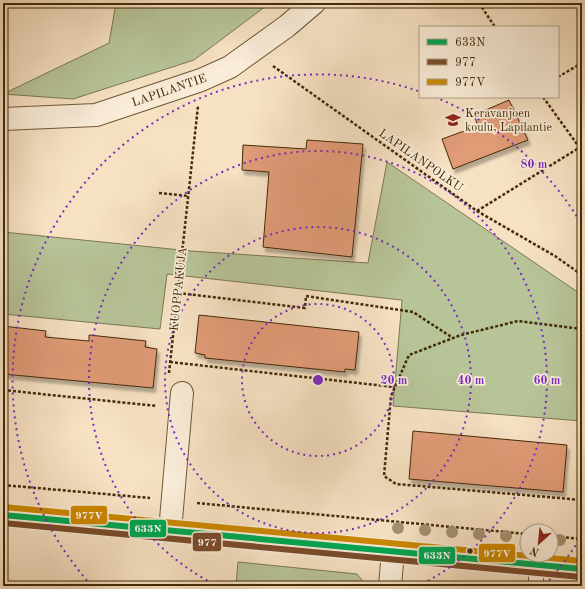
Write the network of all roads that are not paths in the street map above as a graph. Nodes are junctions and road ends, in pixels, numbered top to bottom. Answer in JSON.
{"nodes":[{"id":1,"x":314,"y":3,"type":"edge"},
{"id":2,"x":3,"y":119,"type":"edge"},
{"id":3,"x":175,"y":385,"type":"road end"},
{"id":4,"x":3,"y":515,"type":"edge"},
{"id":5,"x":170,"y":531,"type":"junction"},
{"id":6,"x":393,"y":551,"type":"junction"},
{"id":7,"x":582,"y":569,"type":"edge"},
{"id":8,"x":536,"y":576,"type":"edge"},
{"id":9,"x":390,"y":586,"type":"edge"}],
"edges":[{"from":1,"to":2,"type":"street","name":"LAPILANTIE"},
{"from":3,"to":5,"type":"street"},
{"from":4,"to":5,"type":"street"},
{"from":5,"to":6,"type":"street"},
{"from":6,"to":8,"type":"street"},
{"from":6,"to":9,"type":"street"},
{"from":7,"to":8,"type":"street"}]}
